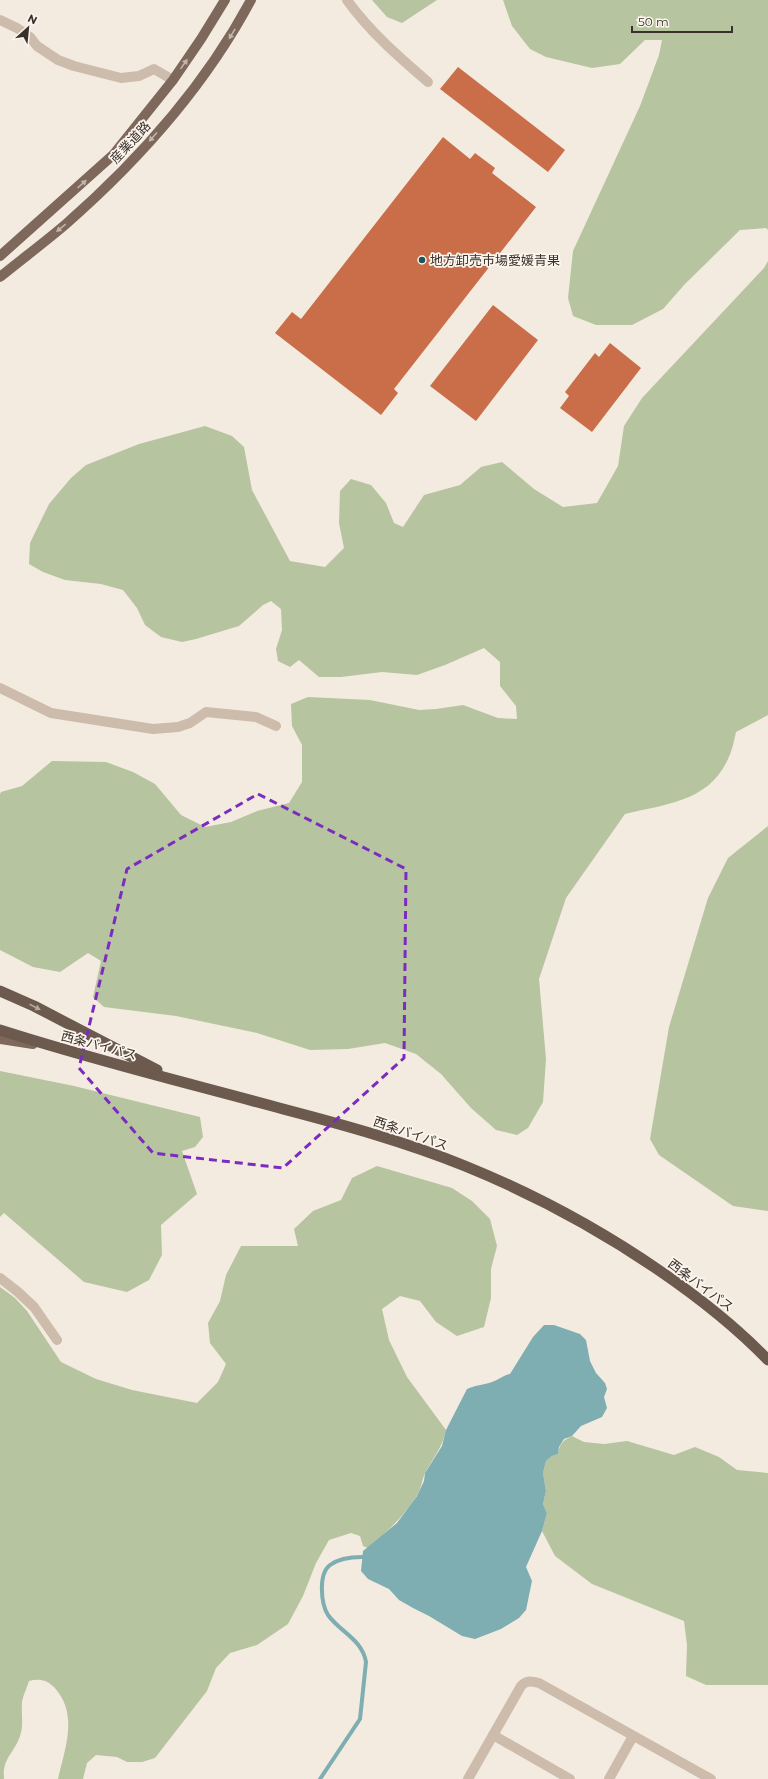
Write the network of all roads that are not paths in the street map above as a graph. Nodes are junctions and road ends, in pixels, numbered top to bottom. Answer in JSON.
{"nodes":[{"id":1,"x":225,"y":0,"type":"edge"},
{"id":2,"x":251,"y":0,"type":"edge"},
{"id":3,"x":347,"y":0,"type":"edge"},
{"id":4,"x":0,"y":20,"type":"edge"},
{"id":5,"x":173,"y":80,"type":"junction"},
{"id":6,"x":428,"y":82,"type":"dead end"},
{"id":7,"x":0,"y":256,"type":"edge"},
{"id":8,"x":0,"y":277,"type":"edge"},
{"id":9,"x":0,"y":688,"type":"edge"},
{"id":10,"x":276,"y":726,"type":"dead end"},
{"id":11,"x":0,"y":991,"type":"edge"},
{"id":12,"x":0,"y":1030,"type":"edge"},
{"id":13,"x":0,"y":1039,"type":"edge"},
{"id":14,"x":51,"y":1047,"type":"junction"},
{"id":15,"x":176,"y":1080,"type":"junction"},
{"id":16,"x":0,"y":1278,"type":"edge"},
{"id":17,"x":57,"y":1340,"type":"dead end"},
{"id":18,"x":768,"y":1360,"type":"edge"},
{"id":19,"x":493,"y":1735,"type":"junction"},
{"id":20,"x":633,"y":1736,"type":"junction"},
{"id":21,"x":468,"y":1779,"type":"edge"},
{"id":22,"x":570,"y":1779,"type":"edge"},
{"id":23,"x":608,"y":1779,"type":"edge"},
{"id":24,"x":711,"y":1779,"type":"edge"}],
"edges":[{"from":5,"to":1,"type":"main road","name":"産業道路","one_way":true},
{"from":2,"to":8,"type":"main road","name":"産業道路","one_way":true},
{"from":3,"to":6,"type":"street"},
{"from":4,"to":5,"type":"street"},
{"from":7,"to":5,"type":"main road","name":"産業道路","one_way":true},
{"from":9,"to":10,"type":"street"},
{"from":11,"to":15,"type":"highway","one_way":true},
{"from":12,"to":14,"type":"highway","name":"西条バイパス"},
{"from":13,"to":14,"type":"main road"},
{"from":14,"to":15,"type":"highway","name":"西条バイパス"},
{"from":15,"to":18,"type":"highway","name":"西条バイパス"},
{"from":16,"to":17,"type":"street"},
{"from":19,"to":20,"type":"street"},
{"from":19,"to":21,"type":"street"},
{"from":19,"to":22,"type":"street"},
{"from":20,"to":23,"type":"street"},
{"from":20,"to":24,"type":"street"}]}
